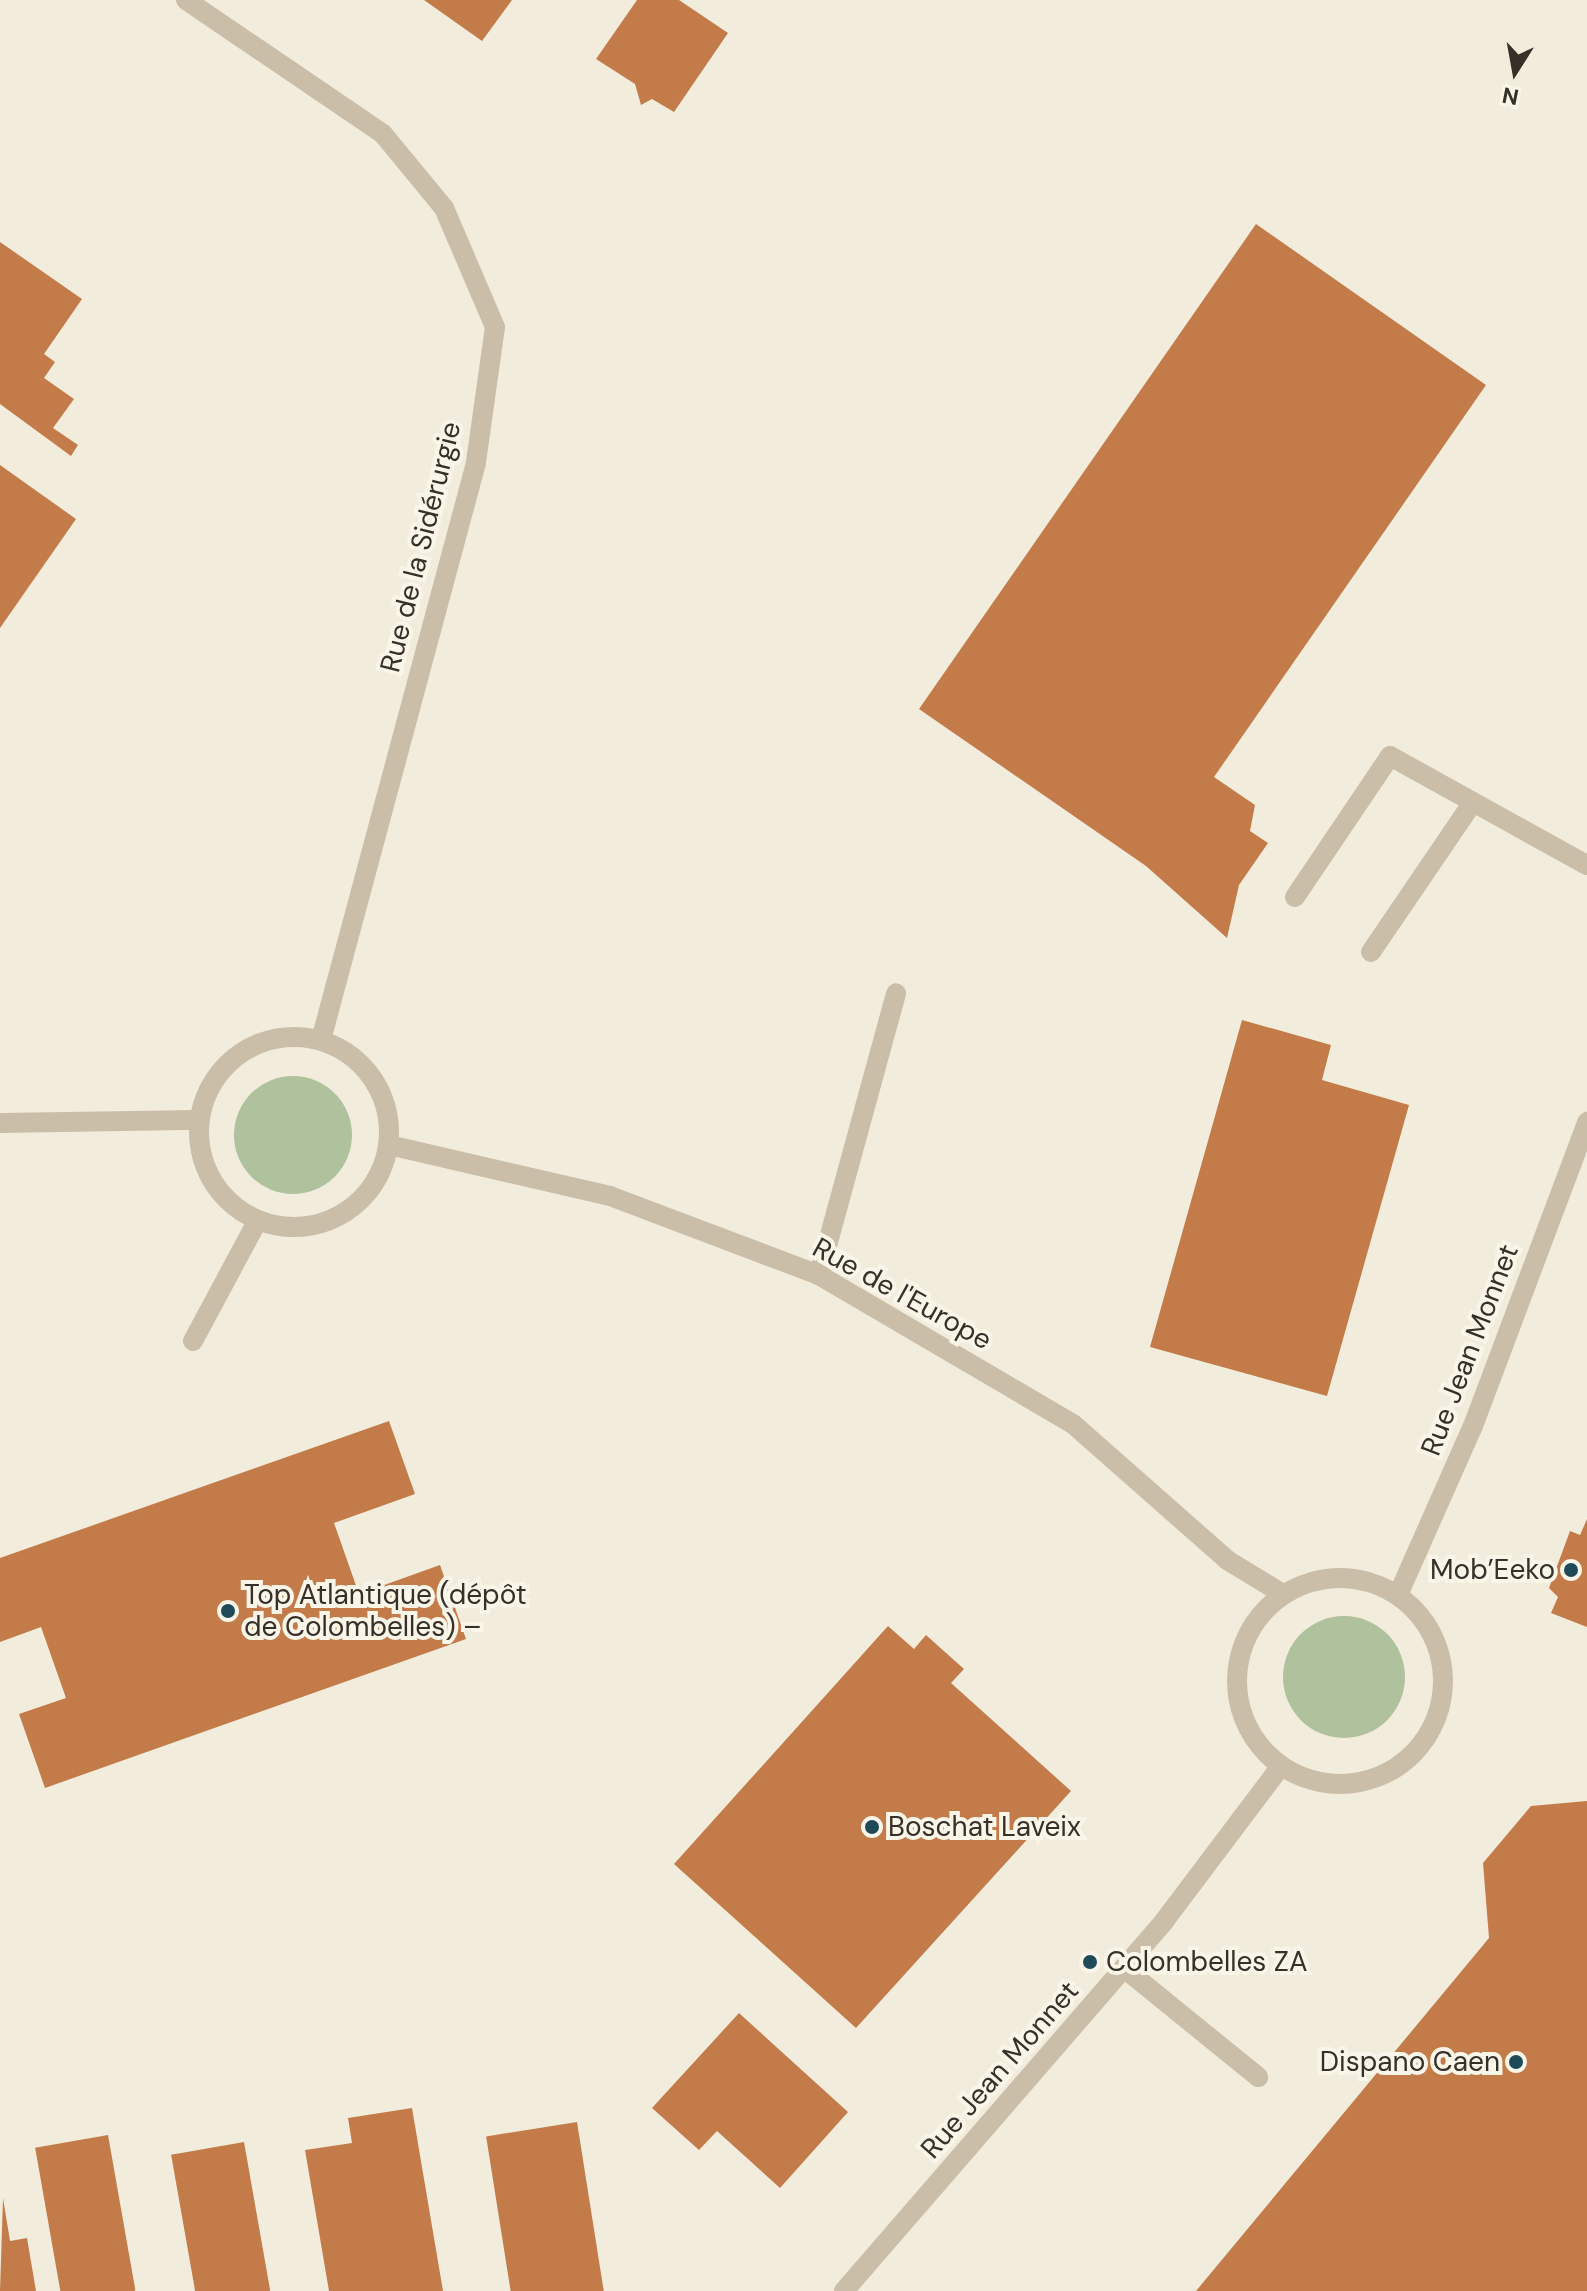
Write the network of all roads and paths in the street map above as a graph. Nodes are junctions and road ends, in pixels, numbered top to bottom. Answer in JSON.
{"nodes":[{"id":1,"x":186,"y":0,"type":"edge"},
{"id":2,"x":1473,"y":802,"type":"junction"},
{"id":3,"x":1587,"y":865,"type":"edge"},
{"id":4,"x":1295,"y":897,"type":"dead end"},
{"id":5,"x":1371,"y":952,"type":"dead end"},
{"id":6,"x":896,"y":993,"type":"dead end"},
{"id":7,"x":321,"y":1040,"type":"junction"},
{"id":8,"x":199,"y":1120,"type":"junction"},
{"id":9,"x":1587,"y":1122,"type":"edge"},
{"id":10,"x":0,"y":1123,"type":"edge"},
{"id":11,"x":389,"y":1145,"type":"junction"},
{"id":12,"x":258,"y":1220,"type":"junction"},
{"id":13,"x":819,"y":1275,"type":"junction"},
{"id":14,"x":193,"y":1341,"type":"dead end"},
{"id":15,"x":1283,"y":1594,"type":"junction"},
{"id":16,"x":1398,"y":1595,"type":"junction"},
{"id":17,"x":1281,"y":1766,"type":"junction"},
{"id":18,"x":1124,"y":1968,"type":"junction"},
{"id":19,"x":1258,"y":2077,"type":"dead end"},
{"id":20,"x":844,"y":2291,"type":"edge"}],
"edges":[{"from":1,"to":7,"type":"street","name":"Rue de la Sidérurgie"},
{"from":2,"to":3,"type":"street"},
{"from":2,"to":4,"type":"street"},
{"from":2,"to":5,"type":"street"},
{"from":6,"to":13,"type":"street"},
{"from":7,"to":8,"type":"street"},
{"from":7,"to":11,"type":"street"},
{"from":8,"to":10,"type":"street"},
{"from":8,"to":12,"type":"street"},
{"from":9,"to":16,"type":"street","name":"Rue Jean Monnet"},
{"from":11,"to":12,"type":"street"},
{"from":11,"to":13,"type":"street","name":"Rue de l'Europe"},
{"from":12,"to":14,"type":"street"},
{"from":13,"to":15,"type":"street","name":"Rue de l'Europe"},
{"from":15,"to":16,"type":"street"},
{"from":15,"to":17,"type":"street"},
{"from":16,"to":17,"type":"street"},
{"from":17,"to":18,"type":"street","name":"Rue Jean Monnet"},
{"from":18,"to":19,"type":"street"},
{"from":18,"to":20,"type":"street","name":"Rue Jean Monnet"}]}
